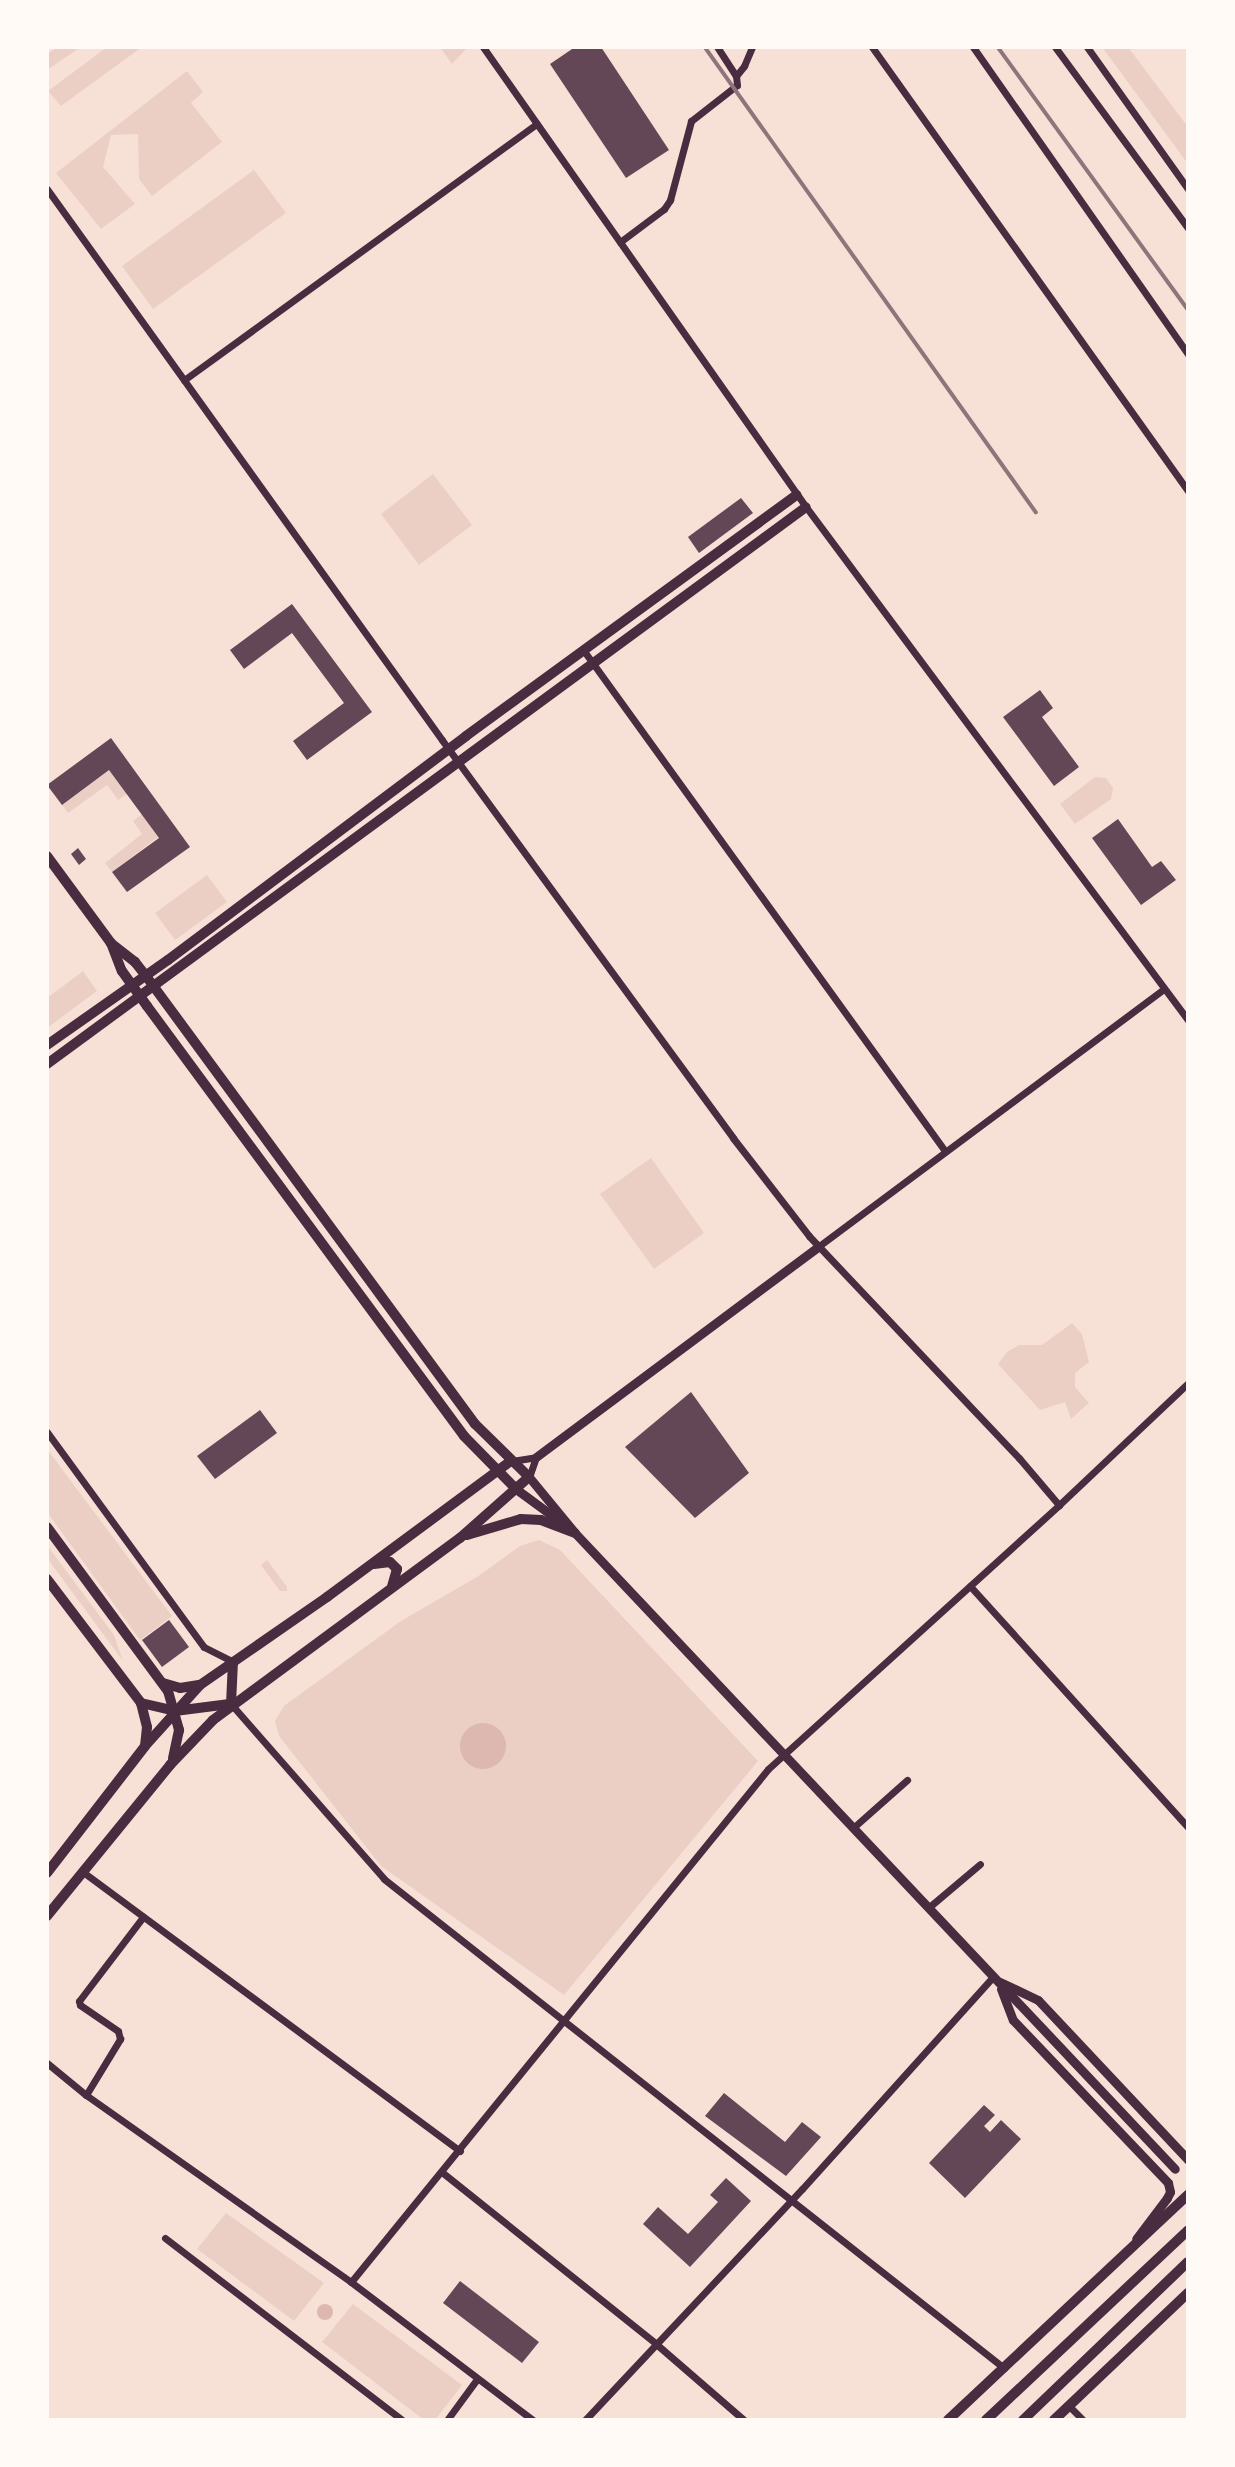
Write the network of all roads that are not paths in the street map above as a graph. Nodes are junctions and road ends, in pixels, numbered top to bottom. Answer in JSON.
{"nodes":[{"id":1,"x":717,"y":47,"type":"edge"},
{"id":2,"x":752,"y":47,"type":"edge"},
{"id":3,"x":872,"y":47,"type":"edge"},
{"id":4,"x":973,"y":47,"type":"edge"},
{"id":5,"x":1055,"y":47,"type":"edge"},
{"id":6,"x":1087,"y":47,"type":"edge"},
{"id":7,"x":485,"y":48,"type":"edge"},
{"id":8,"x":736,"y":76,"type":"junction"},
{"id":9,"x":537,"y":124,"type":"junction"},
{"id":10,"x":47,"y":189,"type":"edge"},
{"id":11,"x":1188,"y":189,"type":"edge"},
{"id":12,"x":1188,"y":228,"type":"edge"},
{"id":13,"x":620,"y":242,"type":"junction"},
{"id":14,"x":1188,"y":354,"type":"edge"},
{"id":15,"x":184,"y":380,"type":"junction"},
{"id":16,"x":1188,"y":491,"type":"edge"},
{"id":17,"x":797,"y":495,"type":"junction"},
{"id":18,"x":806,"y":507,"type":"junction"},
{"id":19,"x":584,"y":650,"type":"junction"},
{"id":20,"x":592,"y":662,"type":"junction"},
{"id":21,"x":449,"y":750,"type":"junction"},
{"id":22,"x":457,"y":760,"type":"junction"},
{"id":23,"x":47,"y":856,"type":"edge"},
{"id":24,"x":111,"y":943,"type":"junction"},
{"id":25,"x":146,"y":976,"type":"junction"},
{"id":26,"x":132,"y":985,"type":"junction"},
{"id":27,"x":1164,"y":989,"type":"junction"},
{"id":28,"x":158,"y":992,"type":"junction"},
{"id":29,"x":144,"y":1002,"type":"junction"},
{"id":30,"x":1188,"y":1020,"type":"edge"},
{"id":31,"x":47,"y":1045,"type":"edge"},
{"id":32,"x":47,"y":1064,"type":"edge"},
{"id":33,"x":945,"y":1151,"type":"junction"},
{"id":34,"x":819,"y":1246,"type":"junction"},
{"id":35,"x":1188,"y":1383,"type":"edge"},
{"id":36,"x":47,"y":1432,"type":"edge"},
{"id":37,"x":536,"y":1457,"type":"junction"},
{"id":38,"x":511,"y":1461,"type":"junction"},
{"id":39,"x":497,"y":1472,"type":"junction"},
{"id":40,"x":528,"y":1477,"type":"junction"},
{"id":41,"x":516,"y":1489,"type":"junction"},
{"id":42,"x":1059,"y":1505,"type":"junction"},
{"id":43,"x":47,"y":1527,"type":"edge"},
{"id":44,"x":575,"y":1532,"type":"junction"},
{"id":45,"x":460,"y":1538,"type":"junction"},
{"id":46,"x":370,"y":1565,"type":"junction"},
{"id":47,"x":47,"y":1579,"type":"edge"},
{"id":48,"x":970,"y":1586,"type":"junction"},
{"id":49,"x":390,"y":1590,"type":"junction"},
{"id":50,"x":233,"y":1662,"type":"junction"},
{"id":51,"x":163,"y":1683,"type":"junction"},
{"id":52,"x":200,"y":1685,"type":"junction"},
{"id":53,"x":141,"y":1703,"type":"junction"},
{"id":54,"x":231,"y":1704,"type":"junction"},
{"id":55,"x":175,"y":1711,"type":"junction"},
{"id":56,"x":145,"y":1746,"type":"junction"},
{"id":57,"x":784,"y":1753,"type":"junction"},
{"id":58,"x":170,"y":1765,"type":"junction"},
{"id":59,"x":907,"y":1780,"type":"dead end"},
{"id":60,"x":854,"y":1827,"type":"junction"},
{"id":61,"x":1188,"y":1827,"type":"edge"},
{"id":62,"x":979,"y":1864,"type":"dead end"},
{"id":63,"x":83,"y":1872,"type":"junction"},
{"id":64,"x":47,"y":1873,"type":"edge"},
{"id":65,"x":928,"y":1908,"type":"junction"},
{"id":66,"x":47,"y":1916,"type":"edge"},
{"id":67,"x":144,"y":1917,"type":"junction"},
{"id":68,"x":995,"y":1979,"type":"junction"},
{"id":69,"x":565,"y":2020,"type":"junction"},
{"id":70,"x":47,"y":2063,"type":"edge"},
{"id":71,"x":86,"y":2095,"type":"junction"},
{"id":72,"x":460,"y":2151,"type":"junction"},
{"id":73,"x":1188,"y":2160,"type":"edge"},
{"id":74,"x":1175,"y":2169,"type":"dead end"},
{"id":75,"x":443,"y":2173,"type":"junction"},
{"id":76,"x":1188,"y":2194,"type":"edge"},
{"id":77,"x":790,"y":2201,"type":"junction"},
{"id":78,"x":1188,"y":2230,"type":"edge"},
{"id":79,"x":165,"y":2238,"type":"dead end"},
{"id":80,"x":1131,"y":2246,"type":"junction"},
{"id":81,"x":1188,"y":2262,"type":"edge"},
{"id":82,"x":351,"y":2282,"type":"junction"},
{"id":83,"x":1188,"y":2293,"type":"edge"},
{"id":84,"x":655,"y":2343,"type":"junction"},
{"id":85,"x":1004,"y":2368,"type":"junction"},
{"id":86,"x":477,"y":2379,"type":"junction"},
{"id":87,"x":1069,"y":2406,"type":"junction"},
{"id":88,"x":402,"y":2420,"type":"edge"},
{"id":89,"x":447,"y":2420,"type":"edge"},
{"id":90,"x":533,"y":2420,"type":"edge"},
{"id":91,"x":585,"y":2420,"type":"edge"},
{"id":92,"x":744,"y":2420,"type":"edge"},
{"id":93,"x":948,"y":2420,"type":"edge"},
{"id":94,"x":986,"y":2420,"type":"edge"},
{"id":95,"x":1023,"y":2420,"type":"edge"},
{"id":96,"x":1054,"y":2420,"type":"edge"},
{"id":97,"x":1083,"y":2420,"type":"edge"}],
"edges":[{"from":1,"to":8,"type":"street"},
{"from":2,"to":8,"type":"street"},
{"from":3,"to":16,"type":"street"},
{"from":4,"to":14,"type":"street"},
{"from":5,"to":12,"type":"street"},
{"from":6,"to":11,"type":"street"},
{"from":7,"to":9,"type":"street"},
{"from":8,"to":13,"type":"street"},
{"from":9,"to":13,"type":"street"},
{"from":9,"to":15,"type":"street"},
{"from":10,"to":15,"type":"street"},
{"from":13,"to":17,"type":"street"},
{"from":15,"to":21,"type":"street"},
{"from":17,"to":18,"type":"street"},
{"from":17,"to":19,"type":"main road"},
{"from":18,"to":20,"type":"main road"},
{"from":18,"to":27,"type":"street"},
{"from":19,"to":20,"type":"street"},
{"from":19,"to":21,"type":"main road"},
{"from":20,"to":22,"type":"main road"},
{"from":20,"to":33,"type":"street"},
{"from":21,"to":22,"type":"street"},
{"from":21,"to":25,"type":"main road"},
{"from":22,"to":28,"type":"main road"},
{"from":22,"to":34,"type":"street"},
{"from":23,"to":24,"type":"main road"},
{"from":24,"to":25,"type":"main road"},
{"from":24,"to":26,"type":"main road"},
{"from":25,"to":26,"type":"main road"},
{"from":25,"to":28,"type":"main road"},
{"from":26,"to":29,"type":"main road"},
{"from":26,"to":31,"type":"main road"},
{"from":27,"to":30,"type":"street"},
{"from":27,"to":33,"type":"street"},
{"from":28,"to":29,"type":"main road"},
{"from":28,"to":38,"type":"main road"},
{"from":29,"to":32,"type":"main road"},
{"from":29,"to":39,"type":"main road"},
{"from":33,"to":34,"type":"street"},
{"from":34,"to":37,"type":"street"},
{"from":34,"to":42,"type":"street"},
{"from":35,"to":42,"type":"street"},
{"from":36,"to":50,"type":"street"},
{"from":37,"to":38,"type":"street"},
{"from":37,"to":40,"type":"street"},
{"from":38,"to":39,"type":"main road"},
{"from":38,"to":40,"type":"main road"},
{"from":39,"to":41,"type":"main road"},
{"from":39,"to":46,"type":"main road"},
{"from":40,"to":41,"type":"main road"},
{"from":40,"to":44,"type":"street"},
{"from":41,"to":44,"type":"street"},
{"from":41,"to":45,"type":"main road"},
{"from":42,"to":48,"type":"street"},
{"from":43,"to":51,"type":"main road"},
{"from":44,"to":45,"type":"main road"},
{"from":44,"to":57,"type":"street"},
{"from":45,"to":49,"type":"main road"},
{"from":46,"to":49,"type":"main road"},
{"from":46,"to":50,"type":"main road"},
{"from":47,"to":53,"type":"main road"},
{"from":48,"to":57,"type":"street"},
{"from":48,"to":61,"type":"street"},
{"from":49,"to":54,"type":"main road"},
{"from":50,"to":52,"type":"main road"},
{"from":50,"to":54,"type":"main road"},
{"from":51,"to":52,"type":"main road"},
{"from":51,"to":55,"type":"main road"},
{"from":52,"to":55,"type":"main road"},
{"from":53,"to":55,"type":"main road"},
{"from":53,"to":56,"type":"main road"},
{"from":54,"to":55,"type":"main road"},
{"from":54,"to":58,"type":"main road"},
{"from":54,"to":69,"type":"street"},
{"from":55,"to":56,"type":"main road"},
{"from":55,"to":58,"type":"main road"},
{"from":56,"to":64,"type":"main road"},
{"from":57,"to":60,"type":"street"},
{"from":57,"to":69,"type":"street"},
{"from":58,"to":63,"type":"main road"},
{"from":59,"to":60,"type":"street"},
{"from":60,"to":65,"type":"street"},
{"from":62,"to":65,"type":"street"},
{"from":63,"to":66,"type":"main road"},
{"from":63,"to":67,"type":"street"},
{"from":65,"to":68,"type":"street"},
{"from":67,"to":71,"type":"street"},
{"from":67,"to":72,"type":"street"},
{"from":68,"to":73,"type":"street"},
{"from":68,"to":74,"type":"street"},
{"from":68,"to":77,"type":"street"},
{"from":68,"to":80,"type":"street"},
{"from":69,"to":72,"type":"street"},
{"from":69,"to":77,"type":"street"},
{"from":70,"to":71,"type":"street"},
{"from":71,"to":82,"type":"street"},
{"from":72,"to":75,"type":"street"},
{"from":75,"to":82,"type":"street"},
{"from":75,"to":84,"type":"street"},
{"from":76,"to":80,"type":"main road"},
{"from":77,"to":84,"type":"street"},
{"from":77,"to":85,"type":"street"},
{"from":78,"to":94,"type":"main road"},
{"from":79,"to":88,"type":"street"},
{"from":80,"to":85,"type":"main road"},
{"from":81,"to":95,"type":"main road"},
{"from":82,"to":86,"type":"street"},
{"from":83,"to":87,"type":"main road"},
{"from":84,"to":91,"type":"street"},
{"from":84,"to":92,"type":"street"},
{"from":85,"to":93,"type":"main road"},
{"from":86,"to":89,"type":"street"},
{"from":86,"to":90,"type":"street"},
{"from":87,"to":96,"type":"main road"},
{"from":87,"to":97,"type":"street"}]}
